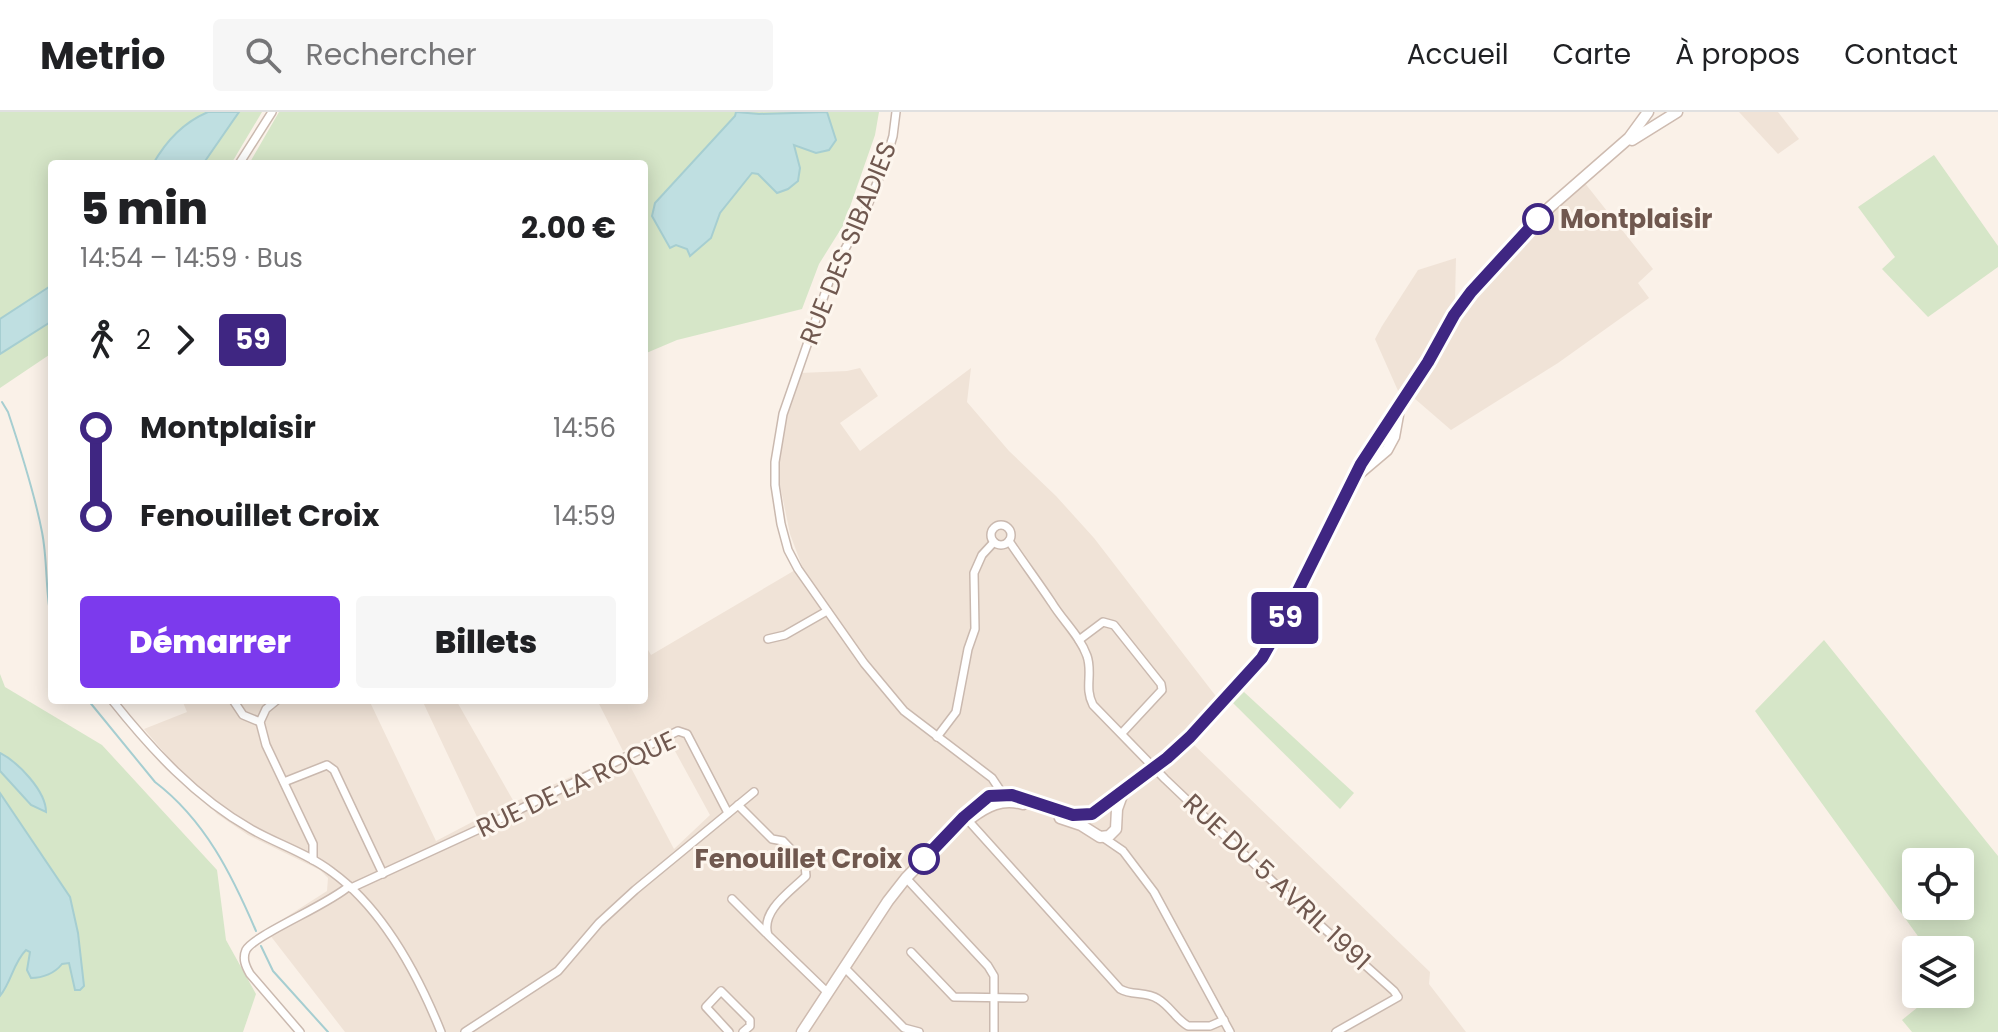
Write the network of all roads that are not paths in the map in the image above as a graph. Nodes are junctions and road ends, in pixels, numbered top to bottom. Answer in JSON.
{"nodes":[{"id":1,"x":272,"y":112,"type":"edge"},
{"id":2,"x":896,"y":112,"type":"edge"},
{"id":3,"x":1648,"y":112,"type":"edge"},
{"id":4,"x":1677,"y":112,"type":"edge"},
{"id":5,"x":1607,"y":157,"type":"junction"},
{"id":6,"x":242,"y":160,"type":"edge"},
{"id":7,"x":1009,"y":541,"type":"junction"},
{"id":8,"x":994,"y":542,"type":"junction"},
{"id":9,"x":827,"y":611,"type":"junction"},
{"id":10,"x":768,"y":639,"type":"dead end"},
{"id":11,"x":1079,"y":640,"type":"junction"},
{"id":12,"x":115,"y":704,"type":"edge"},
{"id":13,"x":236,"y":704,"type":"edge"},
{"id":14,"x":272,"y":704,"type":"edge"},
{"id":15,"x":260,"y":722,"type":"junction"},
{"id":16,"x":1122,"y":733,"type":"junction"},
{"id":17,"x":937,"y":737,"type":"junction"},
{"id":18,"x":1154,"y":768,"type":"junction"},
{"id":19,"x":284,"y":782,"type":"junction"},
{"id":20,"x":754,"y":792,"type":"dead end"},
{"id":21,"x":1123,"y":793,"type":"junction"},
{"id":22,"x":998,"y":797,"type":"junction"},
{"id":23,"x":738,"y":805,"type":"junction"},
{"id":24,"x":1097,"y":812,"type":"junction"},
{"id":25,"x":728,"y":813,"type":"junction"},
{"id":26,"x":968,"y":821,"type":"junction"},
{"id":27,"x":1116,"y":821,"type":"junction"},
{"id":28,"x":1092,"y":832,"type":"junction"},
{"id":29,"x":1104,"y":838,"type":"junction"},
{"id":30,"x":1123,"y":851,"type":"junction"},
{"id":31,"x":313,"y":860,"type":"junction"},
{"id":32,"x":383,"y":874,"type":"junction"},
{"id":33,"x":906,"y":878,"type":"junction"},
{"id":34,"x":341,"y":879,"type":"junction"},
{"id":35,"x":350,"y":887,"type":"junction"},
{"id":36,"x":358,"y":895,"type":"junction"},
{"id":37,"x":329,"y":898,"type":"junction"},
{"id":38,"x":732,"y":899,"type":"dead end"},
{"id":39,"x":768,"y":935,"type":"junction"},
{"id":40,"x":911,"y":952,"type":"dead end"},
{"id":41,"x":844,"y":967,"type":"junction"},
{"id":42,"x":828,"y":993,"type":"junction"},
{"id":43,"x":994,"y":998,"type":"junction"},
{"id":44,"x":1024,"y":998,"type":"dead end"},
{"id":45,"x":1224,"y":1020,"type":"junction"},
{"id":46,"x":750,"y":1030,"type":"edge"},
{"id":47,"x":465,"y":1031,"type":"edge"},
{"id":48,"x":300,"y":1032,"type":"edge"},
{"id":49,"x":441,"y":1032,"type":"edge"},
{"id":50,"x":729,"y":1032,"type":"edge"},
{"id":51,"x":802,"y":1032,"type":"edge"},
{"id":52,"x":917,"y":1032,"type":"edge"},
{"id":53,"x":994,"y":1032,"type":"edge"},
{"id":54,"x":1230,"y":1032,"type":"edge"},
{"id":55,"x":1336,"y":1032,"type":"edge"}],
"edges":[{"from":1,"to":6,"type":"street"},
{"from":2,"to":9,"type":"street","name":"RUE DES SIBADIES"},
{"from":3,"to":5,"type":"main road"},
{"from":4,"to":5,"type":"main road"},
{"from":5,"to":18,"type":"main road"},
{"from":7,"to":8,"type":"street"},
{"from":7,"to":8,"type":"street"},
{"from":7,"to":11,"type":"street"},
{"from":8,"to":17,"type":"street"},
{"from":9,"to":10,"type":"street"},
{"from":9,"to":17,"type":"street","name":"RUE DES SIBADIES"},
{"from":11,"to":16,"type":"street","name":"RUE DU 5 AVRIL 1991"},
{"from":11,"to":16,"type":"street"},
{"from":12,"to":31,"type":"street"},
{"from":13,"to":15,"type":"street"},
{"from":14,"to":15,"type":"street"},
{"from":15,"to":19,"type":"street"},
{"from":16,"to":18,"type":"street","name":"RUE DU 5 AVRIL 1991"},
{"from":17,"to":22,"type":"street","name":"RUE DES SIBADIES"},
{"from":18,"to":21,"type":"main road"},
{"from":18,"to":55,"type":"street","name":"RUE DU 5 AVRIL 1991"},
{"from":19,"to":31,"type":"street"},
{"from":19,"to":32,"type":"street"},
{"from":20,"to":23,"type":"street"},
{"from":21,"to":24,"type":"main road"},
{"from":21,"to":27,"type":"main road"},
{"from":22,"to":24,"type":"main road"},
{"from":22,"to":26,"type":"main road"},
{"from":22,"to":28,"type":"main road"},
{"from":23,"to":25,"type":"street"},
{"from":23,"to":39,"type":"street"},
{"from":24,"to":27,"type":"main road"},
{"from":24,"to":28,"type":"main road"},
{"from":25,"to":32,"type":"street","name":"RUE DE LA ROQUE"},
{"from":25,"to":47,"type":"street"},
{"from":26,"to":33,"type":"main road"},
{"from":26,"to":45,"type":"street"},
{"from":27,"to":29,"type":"main road"},
{"from":27,"to":30,"type":"street"},
{"from":28,"to":29,"type":"main road"},
{"from":29,"to":30,"type":"street"},
{"from":30,"to":45,"type":"street"},
{"from":31,"to":34,"type":"street"},
{"from":32,"to":35,"type":"street","name":"RUE DE LA ROQUE"},
{"from":32,"to":36,"type":"street","name":"RUE DE LA ROQUE"},
{"from":33,"to":41,"type":"main road"},
{"from":33,"to":43,"type":"street"},
{"from":34,"to":35,"type":"street"},
{"from":34,"to":37,"type":"street"},
{"from":35,"to":36,"type":"street"},
{"from":35,"to":37,"type":"street","name":"RUE DE LA ROQUE"},
{"from":36,"to":49,"type":"street"},
{"from":37,"to":48,"type":"street","name":"RUE DE LA ROQUE"},
{"from":38,"to":39,"type":"street"},
{"from":39,"to":42,"type":"street"},
{"from":40,"to":43,"type":"street"},
{"from":41,"to":42,"type":"main road"},
{"from":41,"to":52,"type":"street"},
{"from":42,"to":51,"type":"main road"},
{"from":43,"to":44,"type":"street"},
{"from":43,"to":53,"type":"street"},
{"from":45,"to":54,"type":"street"},
{"from":46,"to":50,"type":"street"}]}
